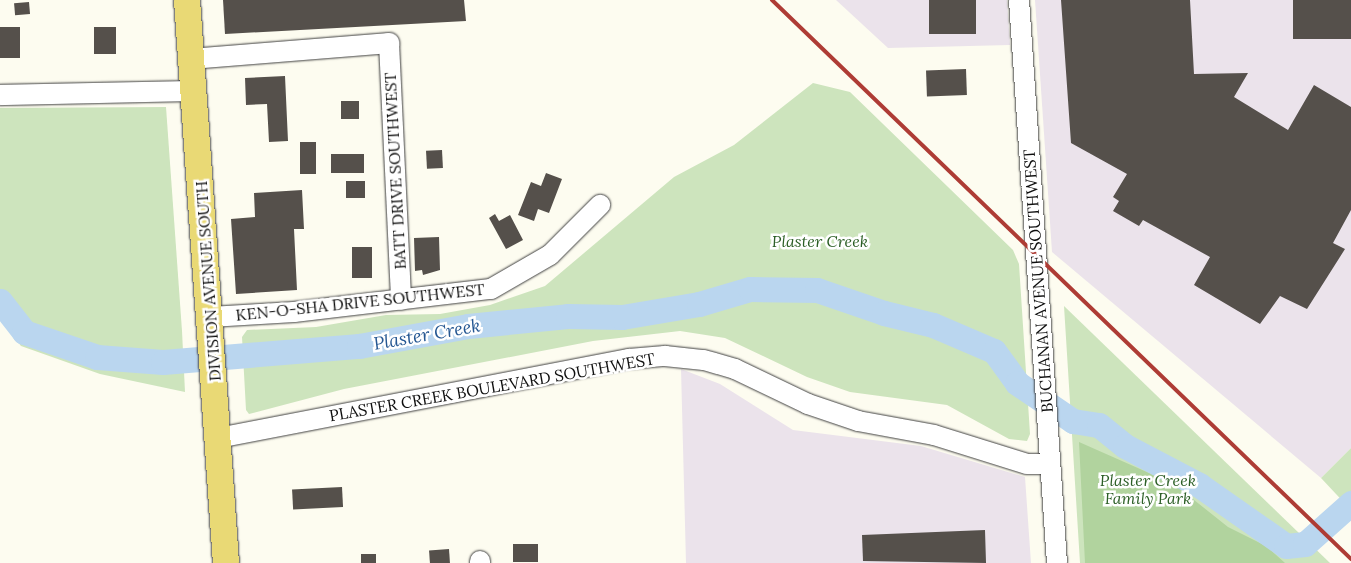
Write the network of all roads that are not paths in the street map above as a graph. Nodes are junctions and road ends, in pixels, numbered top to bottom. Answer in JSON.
{"nodes":[{"id":1,"x":187,"y":0,"type":"edge"},
{"id":2,"x":1019,"y":0,"type":"edge"},
{"id":3,"x":191,"y":59,"type":"junction"},
{"id":4,"x":194,"y":91,"type":"junction"},
{"id":5,"x":0,"y":95,"type":"edge"},
{"id":6,"x":600,"y":205,"type":"dead end"},
{"id":7,"x":401,"y":300,"type":"junction"},
{"id":8,"x":211,"y":328,"type":"junction"},
{"id":9,"x":218,"y":427,"type":"junction"},
{"id":10,"x":1050,"y":464,"type":"junction"},
{"id":11,"x":226,"y":563,"type":"edge"},
{"id":12,"x":1057,"y":563,"type":"edge"}],
"edges":[{"from":1,"to":3,"type":"main road","name":"DIVISION AVENUE SOUTH"},
{"from":2,"to":10,"type":"street","name":"BUCHANAN AVENUE SOUTHWEST"},
{"from":3,"to":4,"type":"main road","name":"DIVISION AVENUE SOUTH"},
{"from":3,"to":7,"type":"street","name":"BATT DRIVE SOUTHWEST"},
{"from":4,"to":5,"type":"street"},
{"from":4,"to":8,"type":"main road","name":"DIVISION AVENUE SOUTH"},
{"from":6,"to":7,"type":"street","name":"KEN-O-SHA DRIVE SOUTHWEST"},
{"from":7,"to":8,"type":"street","name":"KEN-O-SHA DRIVE SOUTHWEST"},
{"from":8,"to":9,"type":"main road","name":"DIVISION AVENUE SOUTH"},
{"from":9,"to":10,"type":"street","name":"PLASTER CREEK BOULEVARD SOUTHWEST"},
{"from":9,"to":11,"type":"main road","name":"DIVISION AVENUE SOUTH"},
{"from":10,"to":12,"type":"street","name":"BUCHANAN AVENUE SOUTHWEST"}]}
